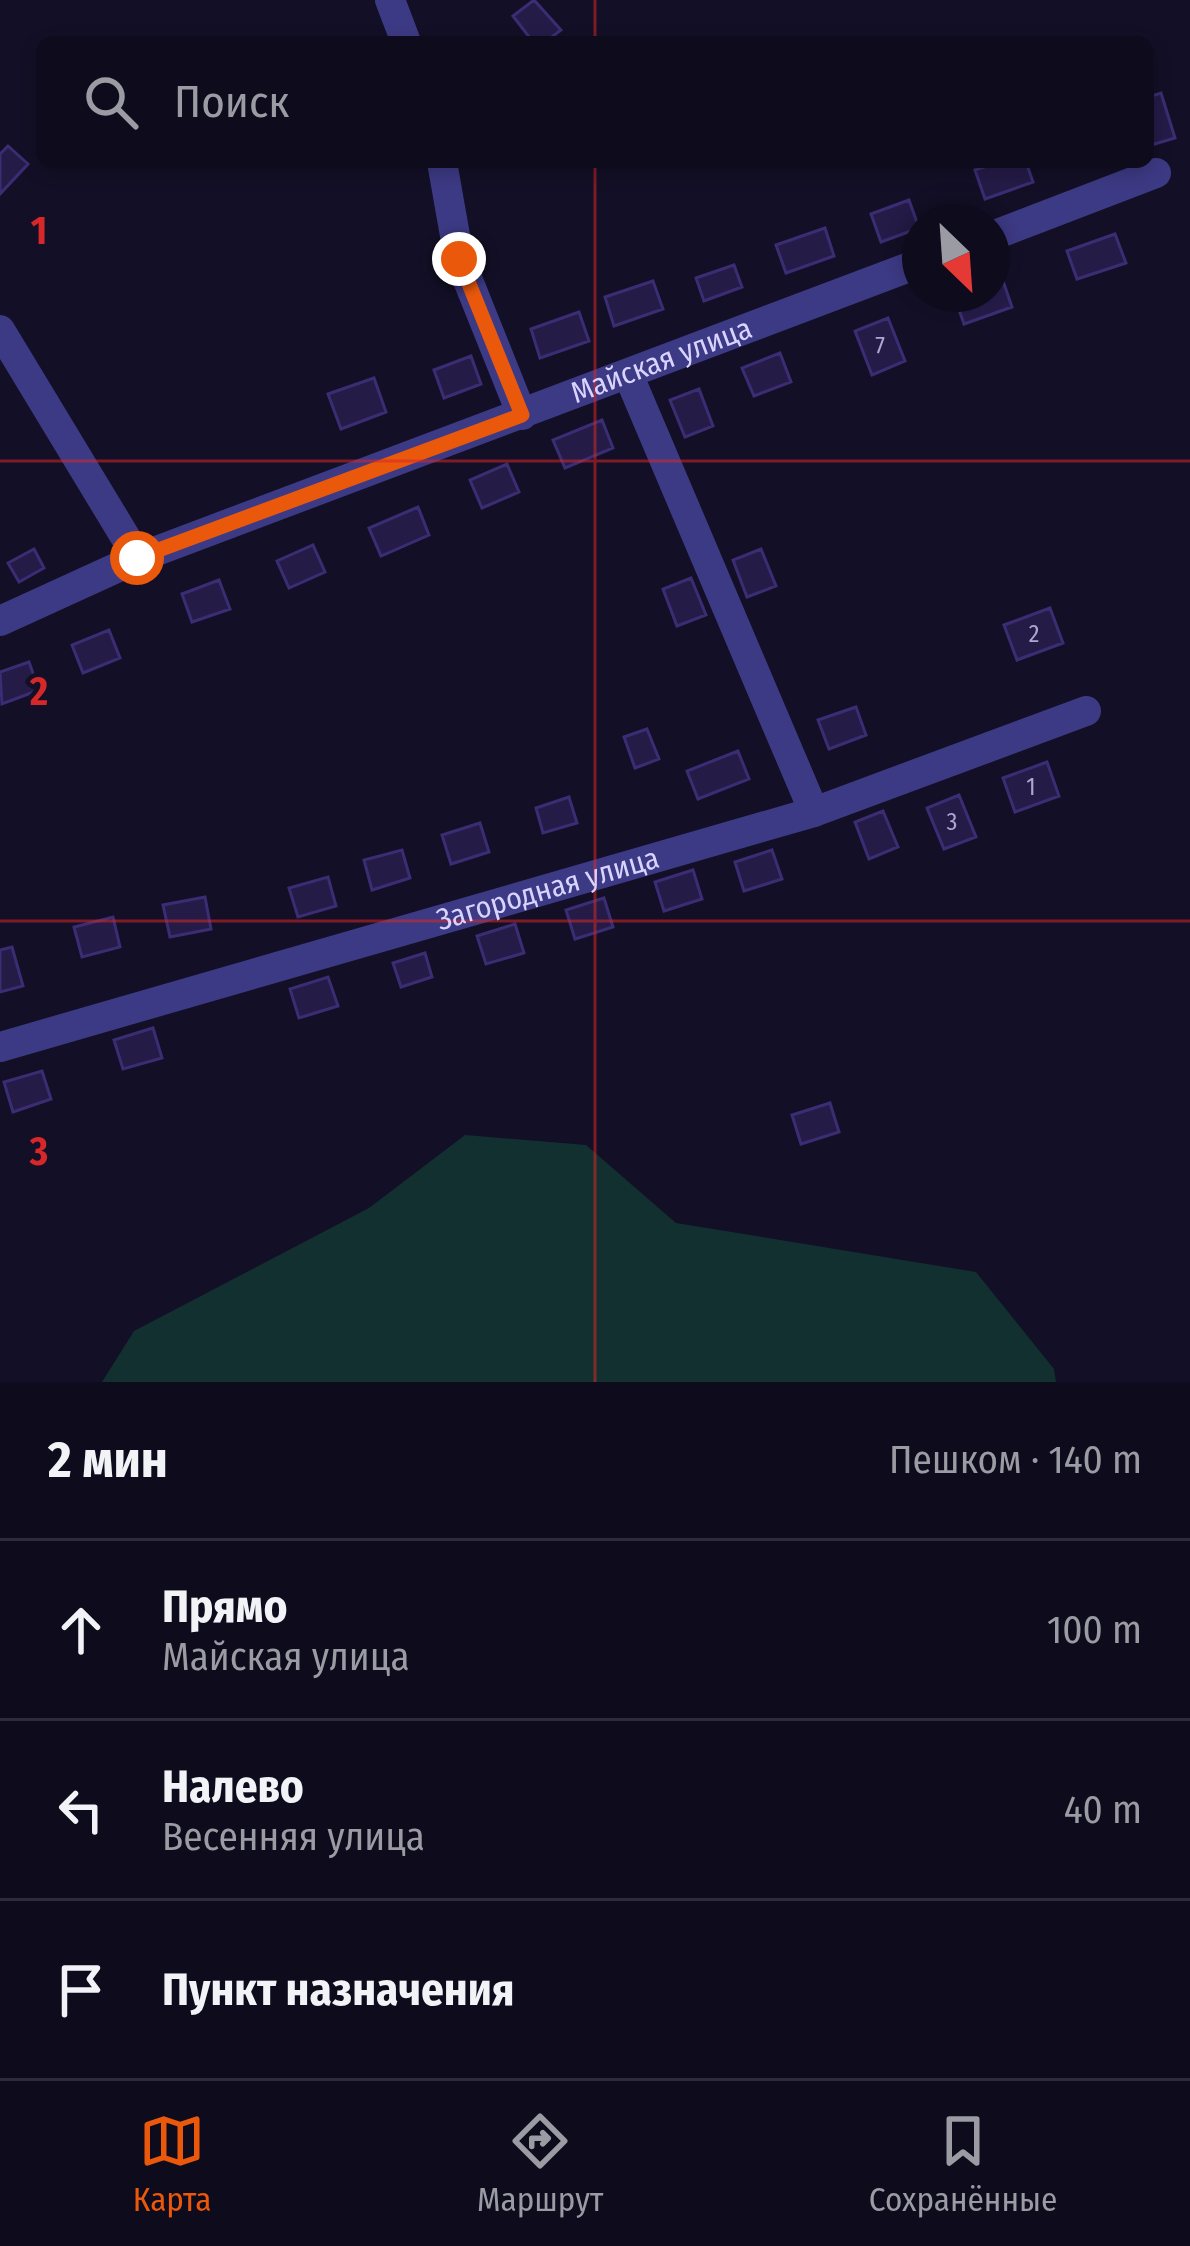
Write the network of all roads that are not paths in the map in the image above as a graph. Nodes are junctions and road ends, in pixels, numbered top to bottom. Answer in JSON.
{"nodes":[{"id":1,"x":390,"y":0,"type":"edge"},
{"id":2,"x":404,"y":36,"type":"edge"},
{"id":3,"x":443,"y":168,"type":"edge"},
{"id":4,"x":1156,"y":173,"type":"dead end"},
{"id":5,"x":1010,"y":229,"type":"edge"},
{"id":6,"x":902,"y":270,"type":"edge"},
{"id":7,"x":0,"y":330,"type":"edge"},
{"id":8,"x":628,"y":374,"type":"junction"},
{"id":9,"x":522,"y":415,"type":"junction"},
{"id":10,"x":137,"y":558,"type":"junction"},
{"id":11,"x":0,"y":621,"type":"edge"},
{"id":12,"x":1086,"y":711,"type":"dead end"},
{"id":13,"x":814,"y":812,"type":"junction"},
{"id":14,"x":0,"y":1047,"type":"edge"}],
"edges":[{"from":1,"to":2,"type":"street"},
{"from":3,"to":9,"type":"street"},
{"from":4,"to":5,"type":"street"},
{"from":6,"to":8,"type":"street","name":"Майская улица"},
{"from":7,"to":10,"type":"street"},
{"from":8,"to":9,"type":"street","name":"Майская улица"},
{"from":8,"to":13,"type":"street"},
{"from":9,"to":10,"type":"street","name":"Майская улица"},
{"from":10,"to":11,"type":"street","name":"Майская улица"},
{"from":12,"to":13,"type":"street","name":"Загородная улица"},
{"from":13,"to":14,"type":"street","name":"Загородная улица"}]}
